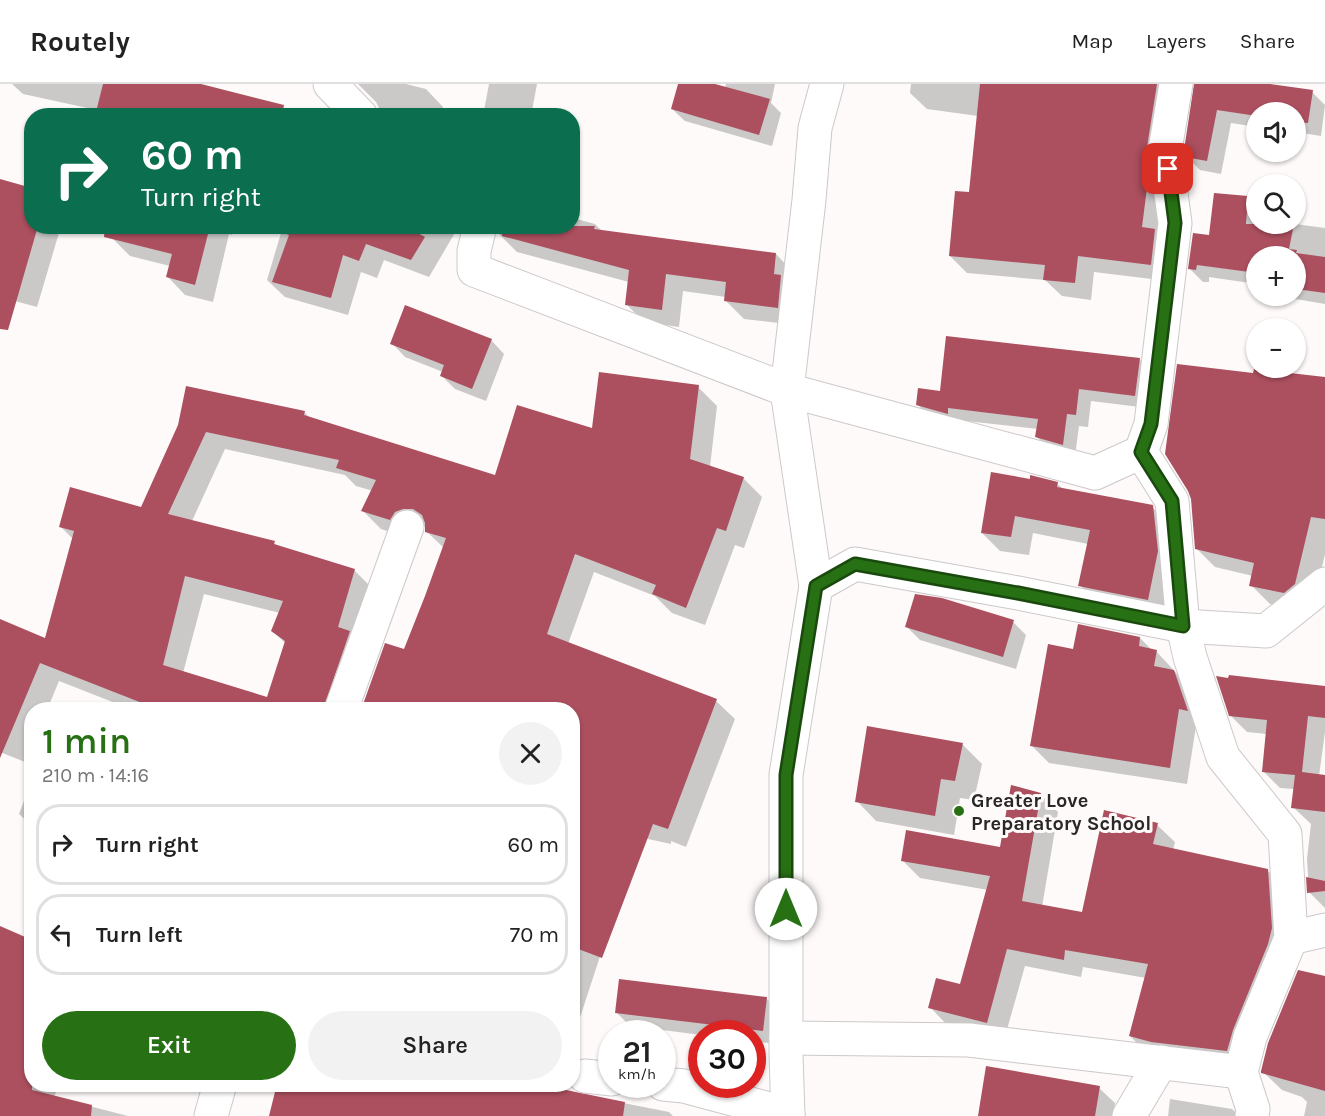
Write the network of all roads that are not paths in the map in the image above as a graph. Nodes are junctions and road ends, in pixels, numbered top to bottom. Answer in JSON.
{"nodes":[{"id":1,"x":330,"y":84,"type":"edge"},
{"id":2,"x":827,"y":84,"type":"edge"},
{"id":3,"x":1176,"y":84,"type":"edge"},
{"id":4,"x":353,"y":108,"type":"edge"},
{"id":5,"x":478,"y":234,"type":"edge"},
{"id":6,"x":787,"y":390,"type":"junction"},
{"id":7,"x":1141,"y":452,"type":"junction"},
{"id":8,"x":407,"y":527,"type":"dead end"},
{"id":9,"x":1325,"y":584,"type":"edge"},
{"id":10,"x":816,"y":586,"type":"junction"},
{"id":11,"x":1183,"y":626,"type":"junction"},
{"id":12,"x":344,"y":702,"type":"edge"},
{"id":13,"x":1325,"y":930,"type":"edge"},
{"id":14,"x":1291,"y":938,"type":"junction"},
{"id":15,"x":786,"y":1038,"type":"junction"},
{"id":16,"x":1161,"y":1062,"type":"junction"},
{"id":17,"x":1241,"y":1072,"type":"junction"},
{"id":18,"x":676,"y":1085,"type":"edge"},
{"id":19,"x":218,"y":1092,"type":"edge"},
{"id":20,"x":788,"y":1115,"type":"edge"},
{"id":21,"x":211,"y":1116,"type":"edge"},
{"id":22,"x":1129,"y":1116,"type":"edge"},
{"id":23,"x":1252,"y":1116,"type":"edge"}],
"edges":[{"from":1,"to":4,"type":"street"},
{"from":2,"to":6,"type":"street"},
{"from":3,"to":7,"type":"street"},
{"from":5,"to":6,"type":"street"},
{"from":6,"to":7,"type":"street"},
{"from":6,"to":10,"type":"street"},
{"from":7,"to":11,"type":"street"},
{"from":8,"to":12,"type":"street"},
{"from":9,"to":11,"type":"street"},
{"from":10,"to":11,"type":"street"},
{"from":10,"to":15,"type":"street"},
{"from":11,"to":14,"type":"street"},
{"from":13,"to":14,"type":"street"},
{"from":14,"to":17,"type":"street"},
{"from":15,"to":16,"type":"street"},
{"from":15,"to":20,"type":"street"},
{"from":16,"to":17,"type":"street"},
{"from":16,"to":22,"type":"street"},
{"from":17,"to":23,"type":"street"},
{"from":18,"to":20,"type":"street"},
{"from":19,"to":21,"type":"street"}]}
